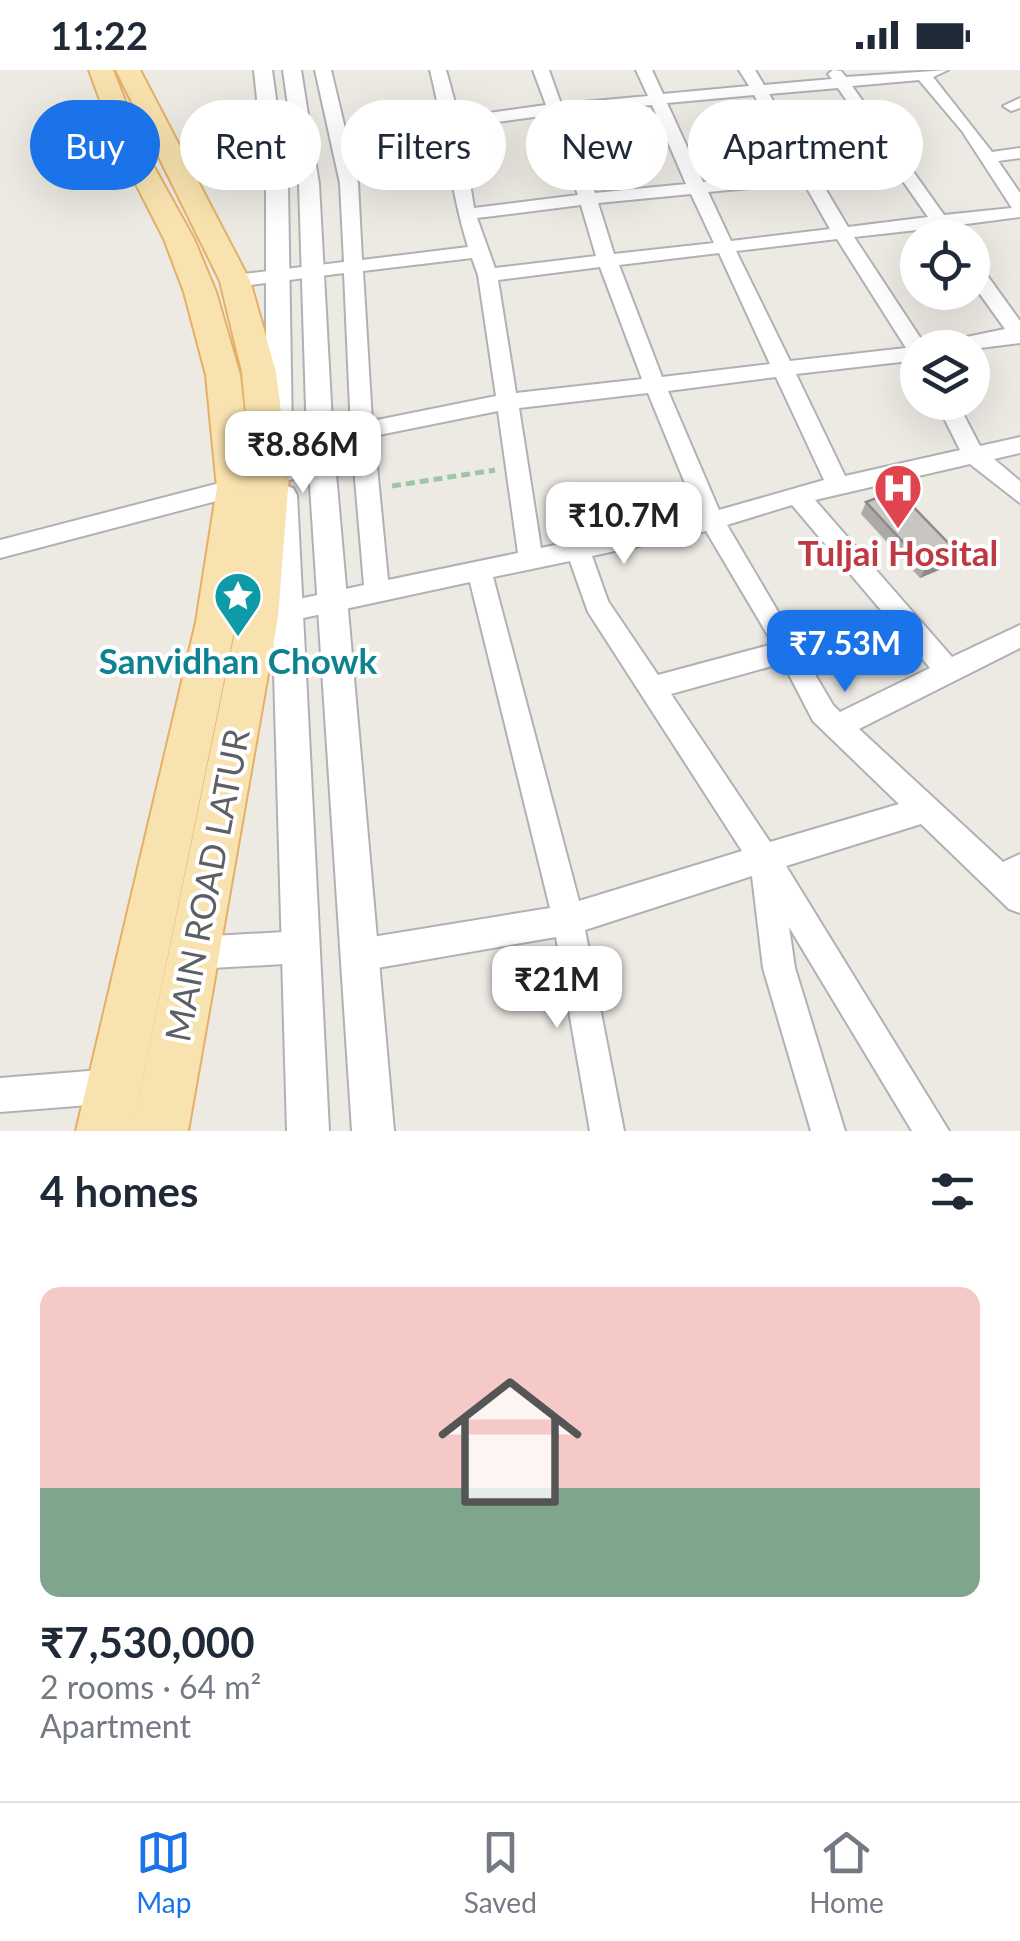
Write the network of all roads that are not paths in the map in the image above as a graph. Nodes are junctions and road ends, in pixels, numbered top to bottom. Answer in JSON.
{"nodes":[{"id":1,"x":101,"y":70,"type":"edge"},
{"id":2,"x":128,"y":70,"type":"edge"},
{"id":3,"x":263,"y":70,"type":"edge"},
{"id":4,"x":292,"y":70,"type":"edge"},
{"id":5,"x":322,"y":70,"type":"edge"},
{"id":6,"x":438,"y":70,"type":"edge"},
{"id":7,"x":541,"y":70,"type":"edge"},
{"id":8,"x":644,"y":70,"type":"edge"},
{"id":9,"x":747,"y":70,"type":"edge"},
{"id":10,"x":928,"y":72,"type":"edge"},
{"id":11,"x":838,"y":76,"type":"edge"},
{"id":12,"x":759,"y":90,"type":"junction"},
{"id":13,"x":446,"y":100,"type":"edge"},
{"id":14,"x":552,"y":100,"type":"edge"},
{"id":15,"x":656,"y":100,"type":"joint"},
{"id":16,"x":765,"y":100,"type":"edge"},
{"id":17,"x":668,"y":126,"type":"edge"},
{"id":18,"x":1020,"y":153,"type":"edge"},
{"id":19,"x":989,"y":157,"type":"junction"},
{"id":20,"x":688,"y":169,"type":"edge"},
{"id":21,"x":688,"y":189,"type":"edge"},
{"id":22,"x":460,"y":190,"type":"edge"},
{"id":23,"x":585,"y":190,"type":"edge"},
{"id":24,"x":698,"y":190,"type":"edge"},
{"id":25,"x":818,"y":190,"type":"edge"},
{"id":26,"x":588,"y":199,"type":"junction"},
{"id":27,"x":1020,"y":209,"type":"edge"},
{"id":28,"x":467,"y":214,"type":"junction"},
{"id":29,"x":939,"y":220,"type":"edge"},
{"id":30,"x":979,"y":220,"type":"edge"},
{"id":31,"x":900,"y":230,"type":"edge"},
{"id":32,"x":842,"y":232,"type":"junction"},
{"id":33,"x":724,"y":246,"type":"junction"},
{"id":34,"x":479,"y":252,"type":"junction"},
{"id":35,"x":608,"y":260,"type":"junction"},
{"id":36,"x":355,"y":267,"type":"junction"},
{"id":37,"x":313,"y":272,"type":"junction"},
{"id":38,"x":488,"y":274,"type":"junction"},
{"id":39,"x":278,"y":275,"type":"junction"},
{"id":40,"x":235,"y":281,"type":"junction"},
{"id":41,"x":990,"y":293,"type":"edge"},
{"id":42,"x":904,"y":330,"type":"edge"},
{"id":43,"x":1019,"y":334,"type":"edge"},
{"id":44,"x":990,"y":340,"type":"edge"},
{"id":45,"x":900,"y":354,"type":"edge"},
{"id":46,"x":783,"y":370,"type":"junction"},
{"id":47,"x":655,"y":385,"type":"junction"},
{"id":48,"x":504,"y":402,"type":"junction"},
{"id":49,"x":956,"y":420,"type":"edge"},
{"id":50,"x":362,"y":431,"type":"junction"},
{"id":51,"x":1020,"y":445,"type":"edge"},
{"id":52,"x":974,"y":455,"type":"junction"},
{"id":53,"x":322,"y":465,"type":"junction"},
{"id":54,"x":262,"y":479,"type":"junction"},
{"id":55,"x":838,"y":486,"type":"junction"},
{"id":56,"x":1020,"y":494,"type":"edge"},
{"id":57,"x":797,"y":495,"type":"junction"},
{"id":58,"x":712,"y":521,"type":"junction"},
{"id":59,"x":0,"y":549,"type":"edge"},
{"id":60,"x":578,"y":550,"type":"junction"},
{"id":61,"x":531,"y":560,"type":"junction"},
{"id":62,"x":480,"y":573,"type":"junction"},
{"id":63,"x":377,"y":592,"type":"junction"},
{"id":64,"x":333,"y":603,"type":"junction"},
{"id":65,"x":273,"y":615,"type":"junction"},
{"id":66,"x":216,"y":622,"type":"junction"},
{"id":67,"x":1020,"y":636,"type":"edge"},
{"id":68,"x":790,"y":650,"type":"junction"},
{"id":69,"x":948,"y":671,"type":"junction"},
{"id":70,"x":652,"y":688,"type":"junction"},
{"id":71,"x":836,"y":727,"type":"junction"},
{"id":72,"x":926,"y":809,"type":"junction"},
{"id":73,"x":764,"y":858,"type":"junction"},
{"id":74,"x":1014,"y":882,"type":"edge"},
{"id":75,"x":568,"y":920,"type":"junction"},
{"id":76,"x":302,"y":947,"type":"junction"},
{"id":77,"x":194,"y":953,"type":"junction"},
{"id":78,"x":360,"y":955,"type":"junction"},
{"id":79,"x":114,"y":1086,"type":"junction"},
{"id":80,"x":0,"y":1095,"type":"edge"},
{"id":81,"x":104,"y":1131,"type":"edge"},
{"id":82,"x":160,"y":1131,"type":"edge"},
{"id":83,"x":308,"y":1131,"type":"edge"},
{"id":84,"x":372,"y":1131,"type":"edge"},
{"id":85,"x":607,"y":1131,"type":"edge"},
{"id":86,"x":828,"y":1131,"type":"edge"},
{"id":87,"x":932,"y":1131,"type":"edge"}],
"edges":[{"from":1,"to":54,"type":"main road","name":"MAIN ROAD LATUR"},
{"from":2,"to":40,"type":"main road","name":"MAIN ROAD LATUR"},
{"from":3,"to":39,"type":"street"},
{"from":4,"to":37,"type":"street"},
{"from":5,"to":36,"type":"street"},
{"from":6,"to":13,"type":"street"},
{"from":7,"to":14,"type":"street"},
{"from":8,"to":15,"type":"street"},
{"from":9,"to":12,"type":"street"},
{"from":10,"to":11,"type":"street"},
{"from":10,"to":19,"type":"street"},
{"from":11,"to":12,"type":"street"},
{"from":11,"to":29,"type":"street"},
{"from":12,"to":15,"type":"street"},
{"from":12,"to":16,"type":"street"},
{"from":17,"to":20,"type":"street"},
{"from":18,"to":19,"type":"street"},
{"from":19,"to":27,"type":"street"},
{"from":21,"to":26,"type":"street"},
{"from":22,"to":28,"type":"street"},
{"from":23,"to":26,"type":"street"},
{"from":24,"to":33,"type":"street"},
{"from":25,"to":32,"type":"street"},
{"from":26,"to":28,"type":"street"},
{"from":26,"to":35,"type":"street"},
{"from":27,"to":30,"type":"street"},
{"from":28,"to":34,"type":"street"},
{"from":31,"to":32,"type":"street"},
{"from":32,"to":33,"type":"street"},
{"from":32,"to":42,"type":"street"},
{"from":33,"to":35,"type":"street"},
{"from":33,"to":46,"type":"street"},
{"from":34,"to":36,"type":"street"},
{"from":34,"to":38,"type":"street"},
{"from":35,"to":38,"type":"street"},
{"from":35,"to":47,"type":"street"},
{"from":36,"to":37,"type":"street"},
{"from":36,"to":50,"type":"street"},
{"from":37,"to":39,"type":"street"},
{"from":37,"to":53,"type":"street"},
{"from":38,"to":48,"type":"street"},
{"from":39,"to":40,"type":"street"},
{"from":39,"to":54,"type":"street"},
{"from":40,"to":54,"type":"main road","name":"MAIN ROAD LATUR"},
{"from":41,"to":43,"type":"street"},
{"from":43,"to":44,"type":"street"},
{"from":45,"to":46,"type":"street"},
{"from":46,"to":47,"type":"street"},
{"from":46,"to":55,"type":"street"},
{"from":47,"to":48,"type":"street"},
{"from":47,"to":58,"type":"street"},
{"from":48,"to":50,"type":"street"},
{"from":48,"to":61,"type":"street"},
{"from":49,"to":52,"type":"street"},
{"from":50,"to":63,"type":"street"},
{"from":51,"to":52,"type":"street"},
{"from":52,"to":55,"type":"street"},
{"from":52,"to":56,"type":"street"},
{"from":53,"to":54,"type":"street"},
{"from":53,"to":64,"type":"street"},
{"from":54,"to":59,"type":"street"},
{"from":54,"to":65,"type":"main road","name":"MAIN ROAD LATUR"},
{"from":54,"to":66,"type":"main road","name":"MAIN ROAD LATUR"},
{"from":55,"to":57,"type":"street"},
{"from":57,"to":58,"type":"street"},
{"from":57,"to":69,"type":"street"},
{"from":58,"to":60,"type":"street"},
{"from":58,"to":68,"type":"street"},
{"from":60,"to":61,"type":"street"},
{"from":60,"to":70,"type":"street"},
{"from":61,"to":62,"type":"street"},
{"from":62,"to":63,"type":"street"},
{"from":62,"to":75,"type":"street"},
{"from":63,"to":64,"type":"street"},
{"from":64,"to":65,"type":"street"},
{"from":64,"to":78,"type":"street"},
{"from":65,"to":66,"type":"street"},
{"from":65,"to":76,"type":"street"},
{"from":65,"to":77,"type":"main road","name":"MAIN ROAD LATUR"},
{"from":66,"to":79,"type":"main road","name":"MAIN ROAD LATUR"},
{"from":67,"to":69,"type":"street"},
{"from":68,"to":70,"type":"street"},
{"from":68,"to":71,"type":"street"},
{"from":69,"to":71,"type":"street"},
{"from":70,"to":73,"type":"street"},
{"from":71,"to":72,"type":"street"},
{"from":72,"to":73,"type":"street"},
{"from":72,"to":74,"type":"street"},
{"from":73,"to":75,"type":"street"},
{"from":73,"to":86,"type":"street"},
{"from":73,"to":87,"type":"street"},
{"from":75,"to":78,"type":"street"},
{"from":75,"to":85,"type":"street"},
{"from":76,"to":77,"type":"street"},
{"from":76,"to":83,"type":"street"},
{"from":77,"to":82,"type":"main road","name":"MAIN ROAD LATUR"},
{"from":78,"to":84,"type":"street"},
{"from":79,"to":80,"type":"street"},
{"from":79,"to":81,"type":"main road","name":"MAIN ROAD LATUR"}]}
